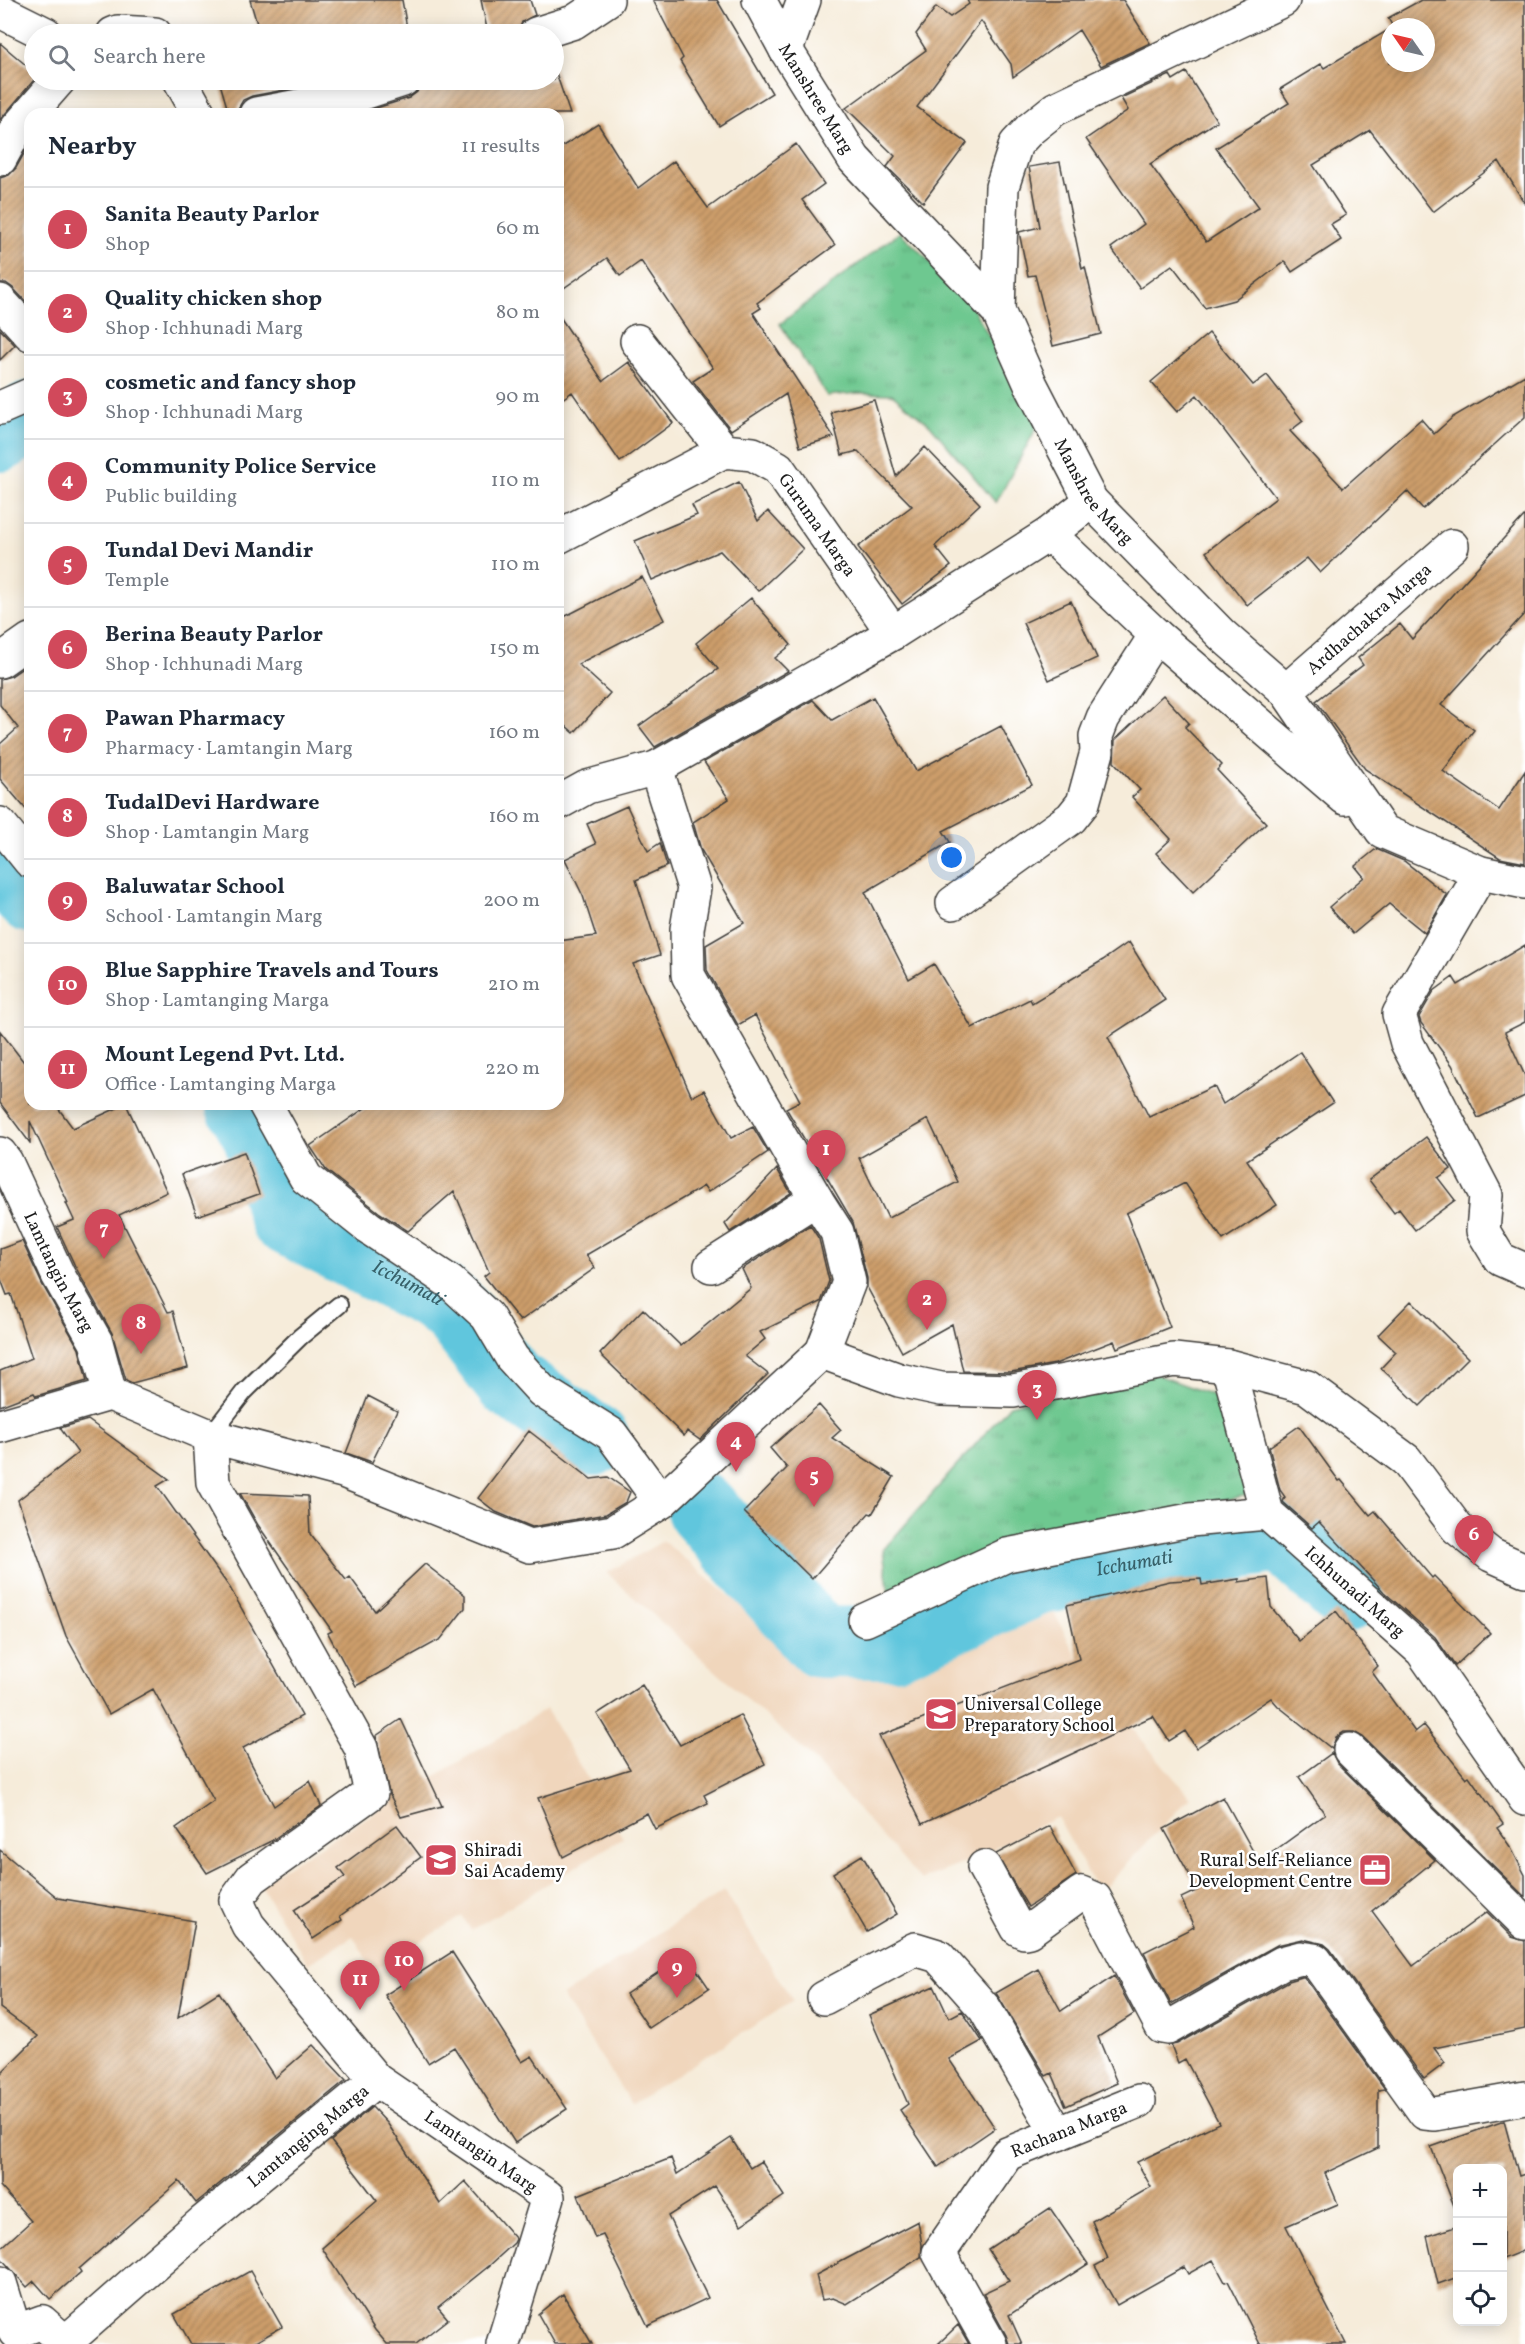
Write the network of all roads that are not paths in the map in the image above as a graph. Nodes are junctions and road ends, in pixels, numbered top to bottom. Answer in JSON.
{"nodes":[{"id":1,"x":607,"y":0,"type":"edge"},
{"id":2,"x":759,"y":0,"type":"edge"},
{"id":3,"x":804,"y":0,"type":"edge"},
{"id":4,"x":1283,"y":0,"type":"edge"},
{"id":5,"x":0,"y":11,"type":"edge"},
{"id":6,"x":26,"y":24,"type":"edge"},
{"id":7,"x":564,"y":25,"type":"edge"},
{"id":8,"x":786,"y":50,"type":"junction"},
{"id":9,"x":50,"y":90,"type":"edge"},
{"id":10,"x":186,"y":90,"type":"edge"},
{"id":11,"x":372,"y":90,"type":"edge"},
{"id":12,"x":34,"y":108,"type":"edge"},
{"id":13,"x":196,"y":108,"type":"edge"},
{"id":14,"x":288,"y":108,"type":"edge"},
{"id":15,"x":24,"y":120,"type":"edge"},
{"id":16,"x":0,"y":159,"type":"edge"},
{"id":17,"x":0,"y":301,"type":"edge"},
{"id":18,"x":998,"y":311,"type":"junction"},
{"id":19,"x":24,"y":327,"type":"edge"},
{"id":20,"x":637,"y":341,"type":"dead end"},
{"id":21,"x":24,"y":398,"type":"edge"},
{"id":22,"x":0,"y":408,"type":"edge"},
{"id":23,"x":724,"y":451,"type":"junction"},
{"id":24,"x":1091,"y":501,"type":"junction"},
{"id":25,"x":564,"y":534,"type":"edge"},
{"id":26,"x":1049,"y":534,"type":"junction"},
{"id":27,"x":1452,"y":546,"type":"dead end"},
{"id":28,"x":893,"y":633,"type":"junction"},
{"id":29,"x":1156,"y":635,"type":"junction"},
{"id":30,"x":24,"y":644,"type":"edge"},
{"id":31,"x":0,"y":661,"type":"edge"},
{"id":32,"x":1286,"y":691,"type":"junction"},
{"id":33,"x":656,"y":768,"type":"junction"},
{"id":34,"x":564,"y":800,"type":"edge"},
{"id":35,"x":0,"y":824,"type":"edge"},
{"id":36,"x":1382,"y":831,"type":"junction"},
{"id":37,"x":24,"y":854,"type":"edge"},
{"id":38,"x":1481,"y":873,"type":"junction"},
{"id":39,"x":1525,"y":882,"type":"edge"},
{"id":40,"x":953,"y":903,"type":"dead end"},
{"id":41,"x":268,"y":1110,"type":"edge"},
{"id":42,"x":0,"y":1154,"type":"edge"},
{"id":43,"x":816,"y":1199,"type":"junction"},
{"id":44,"x":711,"y":1266,"type":"dead end"},
{"id":45,"x":1525,"y":1270,"type":"edge"},
{"id":46,"x":339,"y":1305,"type":"dead end"},
{"id":47,"x":822,"y":1352,"type":"junction"},
{"id":48,"x":1228,"y":1366,"type":"junction"},
{"id":49,"x":110,"y":1394,"type":"junction"},
{"id":50,"x":0,"y":1426,"type":"edge"},
{"id":51,"x":210,"y":1436,"type":"junction"},
{"id":52,"x":661,"y":1502,"type":"junction"},
{"id":53,"x":1268,"y":1513,"type":"junction"},
{"id":54,"x":1525,"y":1570,"type":"edge"},
{"id":55,"x":865,"y":1620,"type":"dead end"},
{"id":56,"x":1350,"y":1750,"type":"dead end"},
{"id":57,"x":1525,"y":1799,"type":"edge"},
{"id":58,"x":984,"y":1868,"type":"dead end"},
{"id":59,"x":1525,"y":1923,"type":"edge"},
{"id":60,"x":824,"y":1998,"type":"dead end"},
{"id":61,"x":376,"y":2080,"type":"junction"},
{"id":62,"x":1525,"y":2098,"type":"edge"},
{"id":63,"x":1139,"y":2101,"type":"dead end"},
{"id":64,"x":1058,"y":2134,"type":"junction"},
{"id":65,"x":0,"y":2283,"type":"edge"},
{"id":66,"x":9,"y":2338,"type":"edge"},
{"id":67,"x":67,"y":2343,"type":"edge"},
{"id":68,"x":503,"y":2344,"type":"edge"},
{"id":69,"x":990,"y":2344,"type":"edge"}],
"edges":[{"from":1,"to":7,"type":"street"},
{"from":2,"to":8,"type":"street","name":"Manshree Marg"},
{"from":3,"to":8,"type":"street"},
{"from":4,"to":18,"type":"street"},
{"from":5,"to":6,"type":"street"},
{"from":8,"to":18,"type":"street","name":"Manshree Marg"},
{"from":9,"to":12,"type":"street"},
{"from":10,"to":13,"type":"street"},
{"from":11,"to":14,"type":"street"},
{"from":15,"to":16,"type":"street"},
{"from":17,"to":19,"type":"street"},
{"from":18,"to":24,"type":"street","name":"Manshree Marg"},
{"from":20,"to":23,"type":"street"},
{"from":21,"to":22,"type":"street"},
{"from":23,"to":25,"type":"street"},
{"from":23,"to":28,"type":"street","name":"Guruma Marga"},
{"from":24,"to":26,"type":"street"},
{"from":24,"to":32,"type":"street","name":"Manshree Marg"},
{"from":26,"to":28,"type":"street"},
{"from":26,"to":29,"type":"street"},
{"from":27,"to":32,"type":"street","name":"Ardhachakra Marga"},
{"from":28,"to":33,"type":"street"},
{"from":29,"to":36,"type":"street"},
{"from":29,"to":40,"type":"street"},
{"from":30,"to":31,"type":"street"},
{"from":32,"to":36,"type":"street","name":"Manshree Marg"},
{"from":33,"to":34,"type":"street"},
{"from":33,"to":43,"type":"street"},
{"from":35,"to":37,"type":"street"},
{"from":36,"to":38,"type":"street"},
{"from":38,"to":39,"type":"street"},
{"from":38,"to":45,"type":"street"},
{"from":41,"to":52,"type":"street"},
{"from":42,"to":49,"type":"street","name":"Lamtangin Marg"},
{"from":43,"to":44,"type":"street"},
{"from":43,"to":47,"type":"street"},
{"from":46,"to":51,"type":"lane"},
{"from":47,"to":48,"type":"street"},
{"from":47,"to":52,"type":"street"},
{"from":48,"to":53,"type":"street"},
{"from":48,"to":54,"type":"street"},
{"from":49,"to":50,"type":"street"},
{"from":49,"to":51,"type":"street"},
{"from":51,"to":52,"type":"street"},
{"from":51,"to":61,"type":"street","name":"Lamtanging Marga"},
{"from":53,"to":55,"type":"street"},
{"from":53,"to":57,"type":"street","name":"Ichhunadi Marg"},
{"from":56,"to":59,"type":"street"},
{"from":58,"to":62,"type":"street"},
{"from":60,"to":64,"type":"street"},
{"from":61,"to":67,"type":"street","name":"Lamtanging Marga"},
{"from":61,"to":68,"type":"street","name":"Lamtangin Marg"},
{"from":63,"to":64,"type":"street","name":"Rachana Marga"},
{"from":64,"to":69,"type":"street","name":"Rachana Marga"},
{"from":65,"to":66,"type":"street"},
{"from":66,"to":67,"type":"street"}]}
